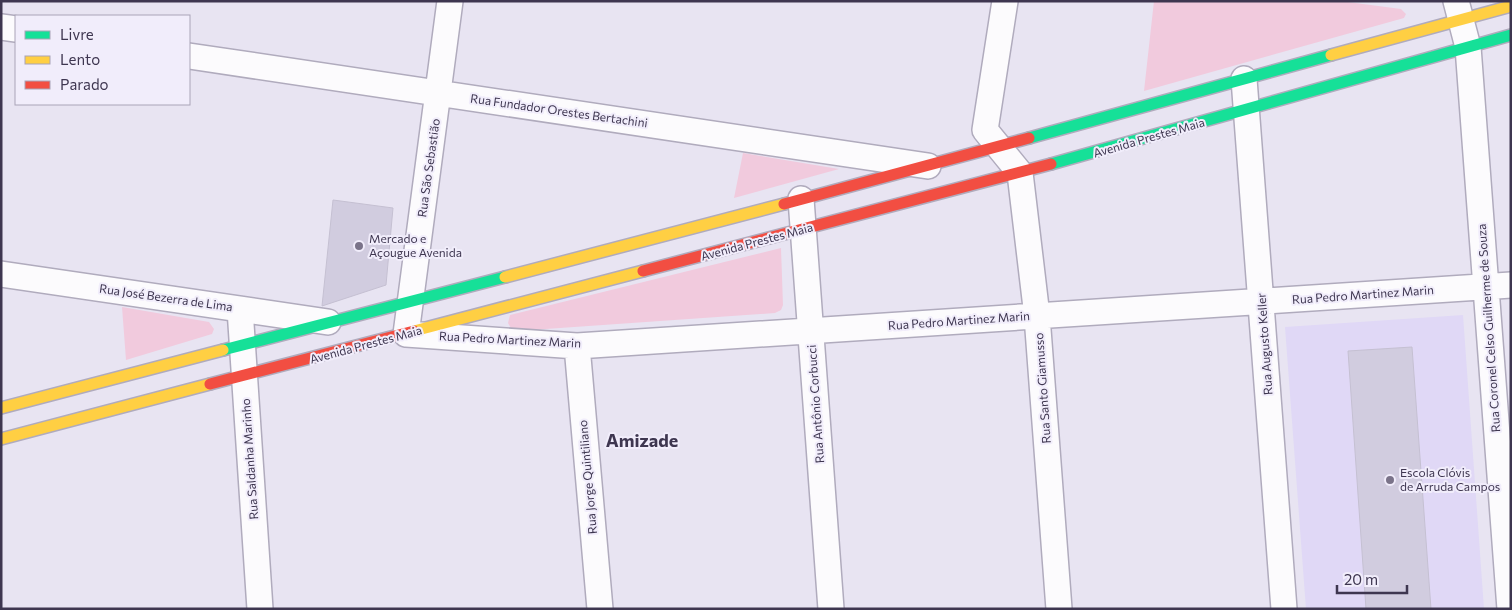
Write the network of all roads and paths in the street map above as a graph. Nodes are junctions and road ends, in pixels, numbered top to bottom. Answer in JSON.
{"nodes":[{"id":1,"x":450,"y":1,"type":"edge"},
{"id":2,"x":1005,"y":1,"type":"edge"},
{"id":3,"x":1511,"y":6,"type":"edge"},
{"id":4,"x":1459,"y":10,"type":"edge"},
{"id":5,"x":1,"y":27,"type":"edge"},
{"id":6,"x":15,"y":30,"type":"edge"},
{"id":7,"x":1511,"y":35,"type":"edge"},
{"id":8,"x":1468,"y":47,"type":"junction"},
{"id":9,"x":190,"y":56,"type":"edge"},
{"id":10,"x":1244,"y":79,"type":"junction"},
{"id":11,"x":439,"y":94,"type":"junction"},
{"id":12,"x":1246,"y":110,"type":"junction"},
{"id":13,"x":998,"y":146,"type":"junction"},
{"id":14,"x":929,"y":166,"type":"junction"},
{"id":15,"x":1020,"y":173,"type":"junction"},
{"id":16,"x":801,"y":199,"type":"junction"},
{"id":17,"x":803,"y":229,"type":"junction"},
{"id":18,"x":1,"y":274,"type":"edge"},
{"id":19,"x":1511,"y":286,"type":"edge"},
{"id":20,"x":1485,"y":288,"type":"junction"},
{"id":21,"x":1262,"y":302,"type":"junction"},
{"id":22,"x":409,"y":303,"type":"junction"},
{"id":23,"x":240,"y":309,"type":"junction"},
{"id":24,"x":1037,"y":316,"type":"junction"},
{"id":25,"x":331,"y":323,"type":"junction"},
{"id":26,"x":810,"y":330,"type":"junction"},
{"id":27,"x":406,"y":334,"type":"junction"},
{"id":28,"x":243,"y":345,"type":"junction"},
{"id":29,"x":577,"y":346,"type":"junction"},
{"id":30,"x":244,"y":376,"type":"junction"},
{"id":31,"x":1,"y":408,"type":"edge"},
{"id":32,"x":18,"y":419,"type":"junction"},
{"id":33,"x":1,"y":438,"type":"edge"},
{"id":34,"x":260,"y":609,"type":"edge"},
{"id":35,"x":600,"y":609,"type":"edge"},
{"id":36,"x":830,"y":609,"type":"edge"},
{"id":37,"x":1060,"y":609,"type":"edge"},
{"id":38,"x":1284,"y":609,"type":"edge"},
{"id":39,"x":1510,"y":609,"type":"edge"}],
"edges":[{"from":1,"to":11,"type":"street","name":"Rua São Sebastião"},
{"from":2,"to":13,"type":"street"},
{"from":3,"to":4,"type":"main road","name":"Avenida Prestes Maia"},
{"from":4,"to":8,"type":"street","name":"Rua Coronel Celso Guilherme de Souza"},
{"from":4,"to":10,"type":"main road","name":"Avenida Prestes Maia"},
{"from":5,"to":6,"type":"street"},
{"from":7,"to":8,"type":"main road","name":"Avenida Prestes Maia"},
{"from":8,"to":12,"type":"main road","name":"Avenida Prestes Maia"},
{"from":8,"to":20,"type":"street","name":"Rua Coronel Celso Guilherme de Souza"},
{"from":9,"to":11,"type":"street","name":"Rua Fundador Orestes Bertachini"},
{"from":10,"to":12,"type":"street","name":"Rua Augusto Keller"},
{"from":10,"to":13,"type":"main road","name":"Avenida Prestes Maia"},
{"from":11,"to":14,"type":"street","name":"Rua Fundador Orestes Bertachini"},
{"from":11,"to":22,"type":"street","name":"Rua São Sebastião"},
{"from":12,"to":15,"type":"main road","name":"Avenida Prestes Maia"},
{"from":12,"to":21,"type":"street","name":"Rua Augusto Keller"},
{"from":13,"to":14,"type":"main road","name":"Avenida Prestes Maia"},
{"from":13,"to":15,"type":"street"},
{"from":14,"to":16,"type":"main road","name":"Avenida Prestes Maia"},
{"from":15,"to":17,"type":"main road","name":"Avenida Prestes Maia"},
{"from":15,"to":24,"type":"street","name":"Rua Santo Giamusso"},
{"from":16,"to":17,"type":"street","name":"Rua Antônio Corbucci"},
{"from":16,"to":22,"type":"main road","name":"Avenida Prestes Maia"},
{"from":17,"to":26,"type":"street","name":"Rua Antônio Corbucci"},
{"from":17,"to":27,"type":"main road","name":"Avenida Prestes Maia"},
{"from":18,"to":23,"type":"street","name":"Rua José Bezerra de Lima"},
{"from":19,"to":20,"type":"street","name":"Rua Pedro Martinez Marin"},
{"from":20,"to":21,"type":"street","name":"Rua Pedro Martinez Marin"},
{"from":20,"to":39,"type":"street","name":"Rua Coronel Celso Guilherme de Souza"},
{"from":21,"to":24,"type":"street","name":"Rua Pedro Martinez Marin"},
{"from":21,"to":38,"type":"street","name":"Rua Augusto Keller"},
{"from":22,"to":25,"type":"main road","name":"Avenida Prestes Maia"},
{"from":22,"to":27,"type":"street","name":"Rua São Sebastião"},
{"from":23,"to":25,"type":"street","name":"Rua José Bezerra de Lima"},
{"from":23,"to":28,"type":"street","name":"Rua Saldanha Marinho"},
{"from":24,"to":26,"type":"street","name":"Rua Pedro Martinez Marin"},
{"from":24,"to":37,"type":"street","name":"Rua Santo Giamusso"},
{"from":25,"to":28,"type":"main road","name":"Avenida Prestes Maia"},
{"from":26,"to":29,"type":"street","name":"Rua Pedro Martinez Marin"},
{"from":26,"to":36,"type":"street","name":"Rua Antônio Corbucci"},
{"from":27,"to":29,"type":"street","name":"Rua Pedro Martinez Marin"},
{"from":27,"to":30,"type":"main road","name":"Avenida Prestes Maia"},
{"from":28,"to":30,"type":"street","name":"Rua Saldanha Marinho"},
{"from":28,"to":32,"type":"main road","name":"Avenida Prestes Maia"},
{"from":29,"to":35,"type":"street","name":"Rua Jorge Quintiliano"},
{"from":30,"to":32,"type":"main road","name":"Avenida Prestes Maia"},
{"from":30,"to":34,"type":"street","name":"Rua Saldanha Marinho"},
{"from":31,"to":32,"type":"main road","name":"Avenida Prestes Maia"},
{"from":32,"to":33,"type":"main road","name":"Avenida Prestes Maia"}]}
